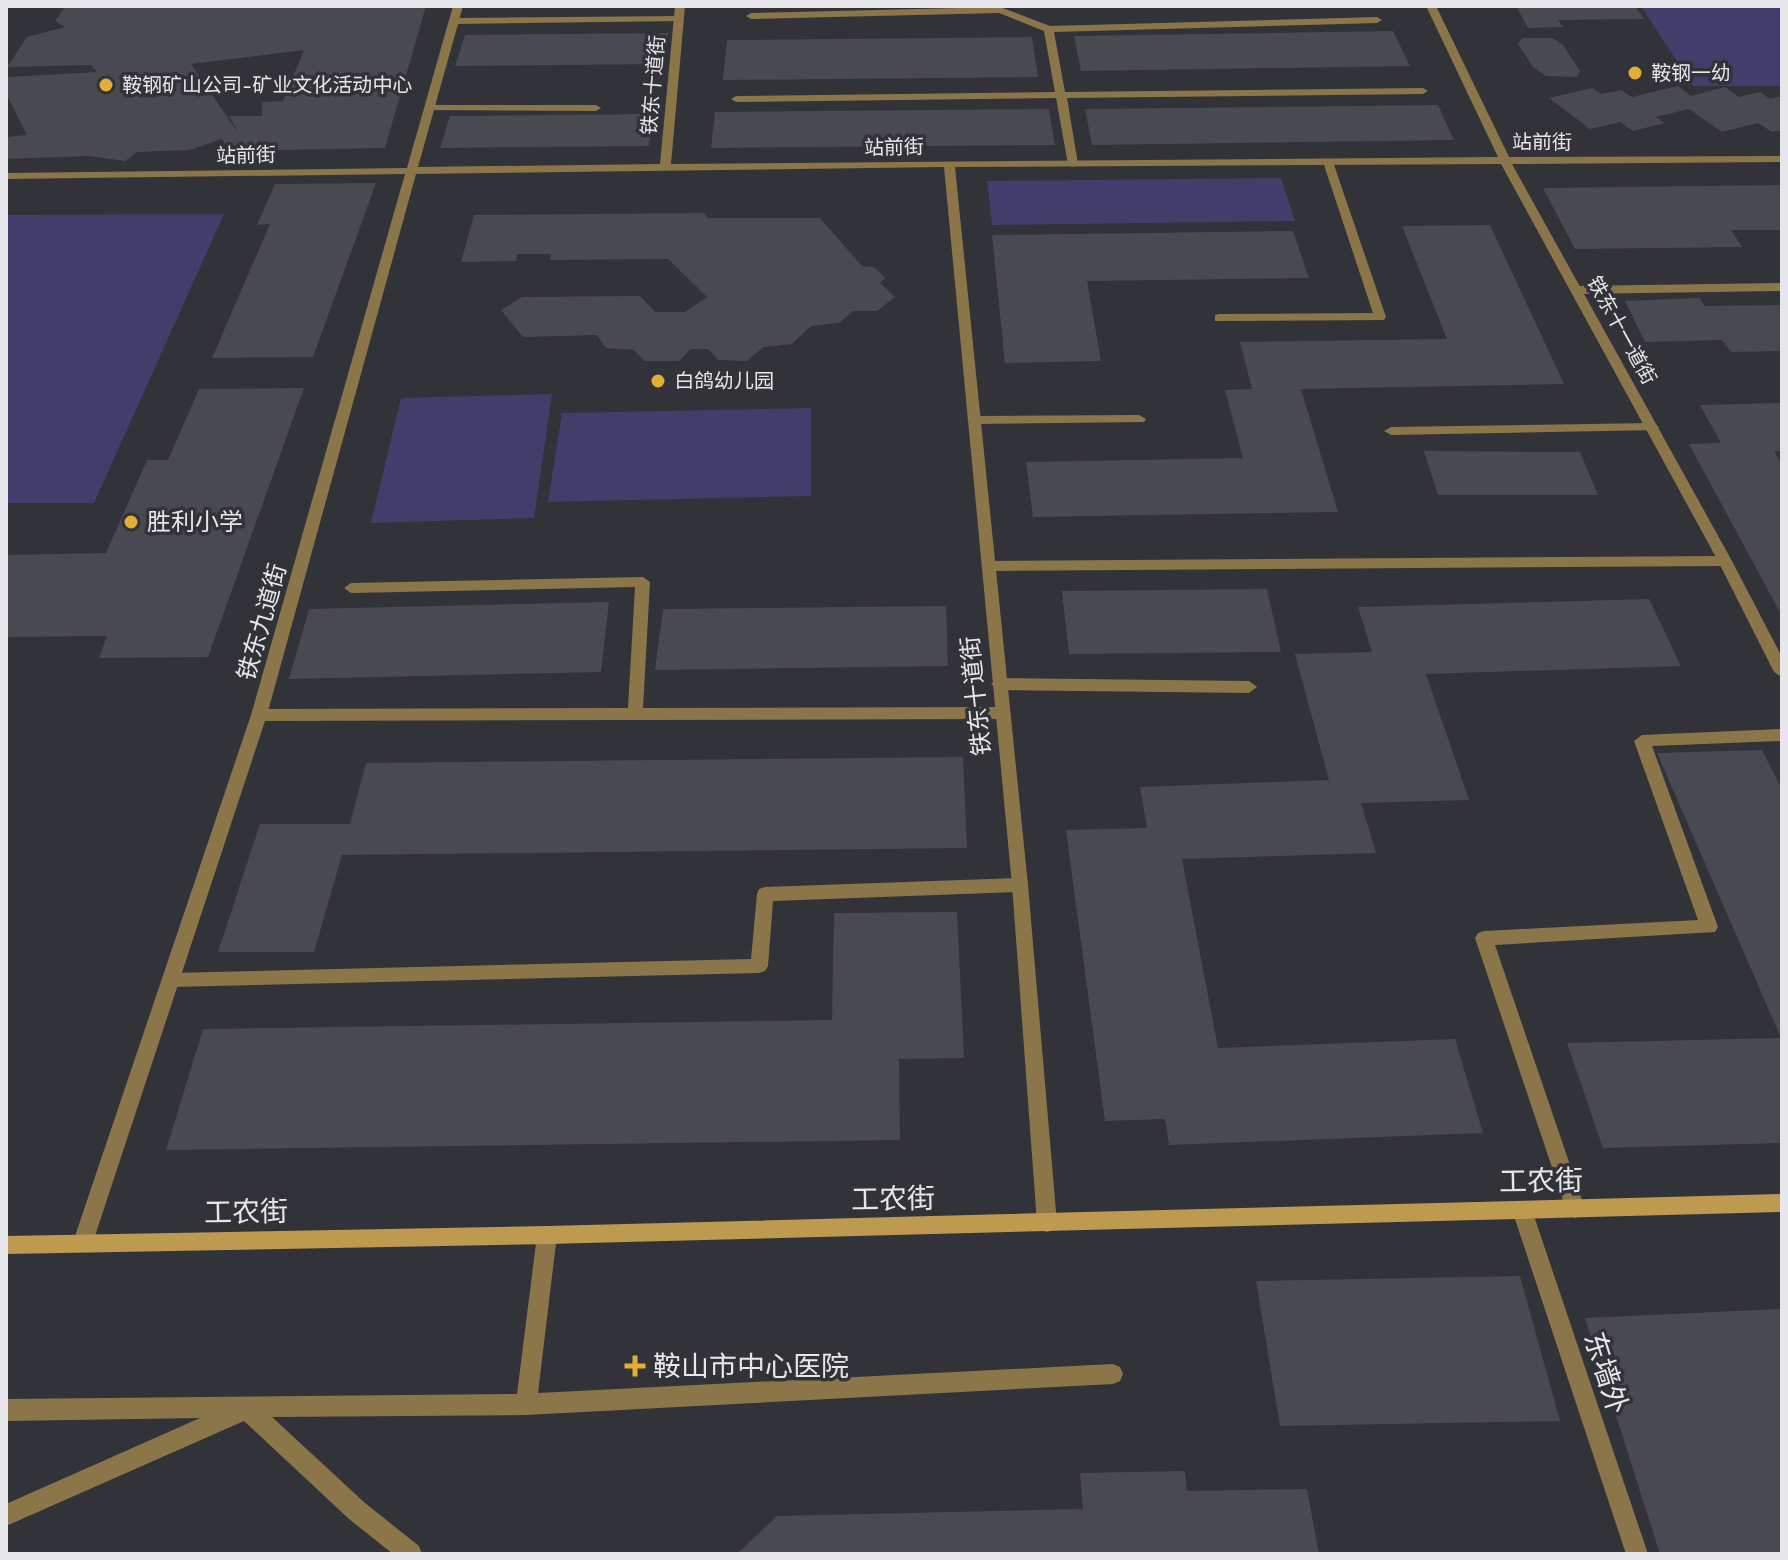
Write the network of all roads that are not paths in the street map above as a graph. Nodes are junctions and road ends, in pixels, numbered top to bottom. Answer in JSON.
{"nodes":[{"id":1,"x":680,"y":6,"type":"edge"},
{"id":2,"x":1431,"y":6,"type":"edge"},
{"id":3,"x":1000,"y":8,"type":"edge"},
{"id":4,"x":456,"y":14,"type":"edge"},
{"id":5,"x":751,"y":16,"type":"dead end"},
{"id":6,"x":679,"y":19,"type":"junction"},
{"id":7,"x":1377,"y":20,"type":"dead end"},
{"id":8,"x":1049,"y":29,"type":"junction"},
{"id":9,"x":1423,"y":91,"type":"dead end"},
{"id":10,"x":1061,"y":96,"type":"junction"},
{"id":11,"x":736,"y":99,"type":"dead end"},
{"id":12,"x":430,"y":108,"type":"junction"},
{"id":13,"x":596,"y":108,"type":"dead end"},
{"id":14,"x":1782,"y":159,"type":"edge"},
{"id":15,"x":1505,"y":161,"type":"junction"},
{"id":16,"x":1328,"y":162,"type":"junction"},
{"id":17,"x":949,"y":164,"type":"junction"},
{"id":18,"x":1073,"y":164,"type":"junction"},
{"id":19,"x":665,"y":167,"type":"junction"},
{"id":20,"x":410,"y":171,"type":"junction"},
{"id":21,"x":6,"y":176,"type":"edge"},
{"id":22,"x":1782,"y":287,"type":"edge"},
{"id":23,"x":1576,"y":290,"type":"junction"},
{"id":24,"x":1219,"y":318,"type":"dead end"},
{"id":25,"x":1139,"y":419,"type":"dead end"},
{"id":26,"x":974,"y":420,"type":"junction"},
{"id":27,"x":1652,"y":427,"type":"junction"},
{"id":28,"x":1391,"y":431,"type":"dead end"},
{"id":29,"x":1725,"y":561,"type":"junction"},
{"id":30,"x":988,"y":566,"type":"junction"},
{"id":31,"x":351,"y":588,"type":"dead end"},
{"id":32,"x":1782,"y":672,"type":"edge"},
{"id":33,"x":999,"y":684,"type":"junction"},
{"id":34,"x":1249,"y":687,"type":"dead end"},
{"id":35,"x":635,"y":713,"type":"junction"},
{"id":36,"x":1002,"y":713,"type":"junction"},
{"id":37,"x":259,"y":715,"type":"junction"},
{"id":38,"x":1782,"y":735,"type":"edge"},
{"id":39,"x":1020,"y":885,"type":"junction"},
{"id":40,"x":171,"y":980,"type":"junction"},
{"id":41,"x":1782,"y":1203,"type":"edge"},
{"id":42,"x":1575,"y":1209,"type":"junction"},
{"id":43,"x":1522,"y":1210,"type":"junction"},
{"id":44,"x":1047,"y":1223,"type":"junction"},
{"id":45,"x":547,"y":1235,"type":"junction"},
{"id":46,"x":83,"y":1242,"type":"junction"},
{"id":47,"x":6,"y":1245,"type":"edge"},
{"id":48,"x":1113,"y":1374,"type":"dead end"},
{"id":49,"x":526,"y":1404,"type":"junction"},
{"id":50,"x":247,"y":1409,"type":"junction"},
{"id":51,"x":6,"y":1410,"type":"edge"},
{"id":52,"x":6,"y":1515,"type":"edge"},
{"id":53,"x":411,"y":1554,"type":"edge"},
{"id":54,"x":1637,"y":1554,"type":"edge"}],
"edges":[{"from":1,"to":6,"type":"street","name":"铁东十道街"},
{"from":2,"to":15,"type":"street","name":"铁东十一道街"},
{"from":3,"to":5,"type":"street"},
{"from":3,"to":8,"type":"street"},
{"from":4,"to":6,"type":"street"},
{"from":4,"to":12,"type":"street","name":"铁东九道街"},
{"from":6,"to":19,"type":"street","name":"铁东十道街"},
{"from":7,"to":8,"type":"street"},
{"from":8,"to":10,"type":"street"},
{"from":9,"to":10,"type":"street"},
{"from":10,"to":11,"type":"street"},
{"from":10,"to":18,"type":"street"},
{"from":12,"to":13,"type":"street"},
{"from":12,"to":20,"type":"street","name":"铁东九道街"},
{"from":14,"to":15,"type":"street","name":"站前街"},
{"from":15,"to":16,"type":"street","name":"站前街"},
{"from":15,"to":23,"type":"street","name":"铁东十一道街"},
{"from":16,"to":18,"type":"street","name":"站前街"},
{"from":16,"to":24,"type":"street"},
{"from":17,"to":18,"type":"street","name":"站前街"},
{"from":17,"to":19,"type":"street","name":"站前街"},
{"from":17,"to":26,"type":"street","name":"铁东十道街"},
{"from":19,"to":20,"type":"street","name":"站前街"},
{"from":20,"to":21,"type":"street","name":"站前街"},
{"from":20,"to":37,"type":"street","name":"铁东九道街"},
{"from":22,"to":23,"type":"street"},
{"from":23,"to":27,"type":"street","name":"铁东十一道街"},
{"from":25,"to":26,"type":"street"},
{"from":26,"to":30,"type":"street","name":"铁东十道街"},
{"from":27,"to":28,"type":"street"},
{"from":27,"to":29,"type":"street","name":"铁东十一道街"},
{"from":29,"to":30,"type":"street"},
{"from":29,"to":32,"type":"street","name":"铁东十一道街"},
{"from":30,"to":33,"type":"street","name":"铁东十道街"},
{"from":31,"to":35,"type":"street"},
{"from":33,"to":34,"type":"street"},
{"from":33,"to":36,"type":"street","name":"铁东十道街"},
{"from":35,"to":36,"type":"street"},
{"from":35,"to":37,"type":"street"},
{"from":36,"to":39,"type":"street","name":"铁东十道街"},
{"from":37,"to":40,"type":"street","name":"铁东九道街"},
{"from":38,"to":42,"type":"street"},
{"from":39,"to":40,"type":"street"},
{"from":39,"to":44,"type":"street","name":"铁东十道街"},
{"from":40,"to":46,"type":"street","name":"铁东九道街"},
{"from":41,"to":42,"type":"street","name":"工农街"},
{"from":42,"to":43,"type":"street","name":"工农街"},
{"from":43,"to":44,"type":"street","name":"工农街"},
{"from":43,"to":54,"type":"street","name":"东墙外"},
{"from":44,"to":45,"type":"street","name":"工农街"},
{"from":45,"to":46,"type":"street","name":"工农街"},
{"from":45,"to":49,"type":"street"},
{"from":46,"to":47,"type":"street","name":"工农街"},
{"from":48,"to":49,"type":"street"},
{"from":49,"to":50,"type":"street"},
{"from":50,"to":51,"type":"street"},
{"from":50,"to":52,"type":"street"},
{"from":50,"to":53,"type":"street"}]}
